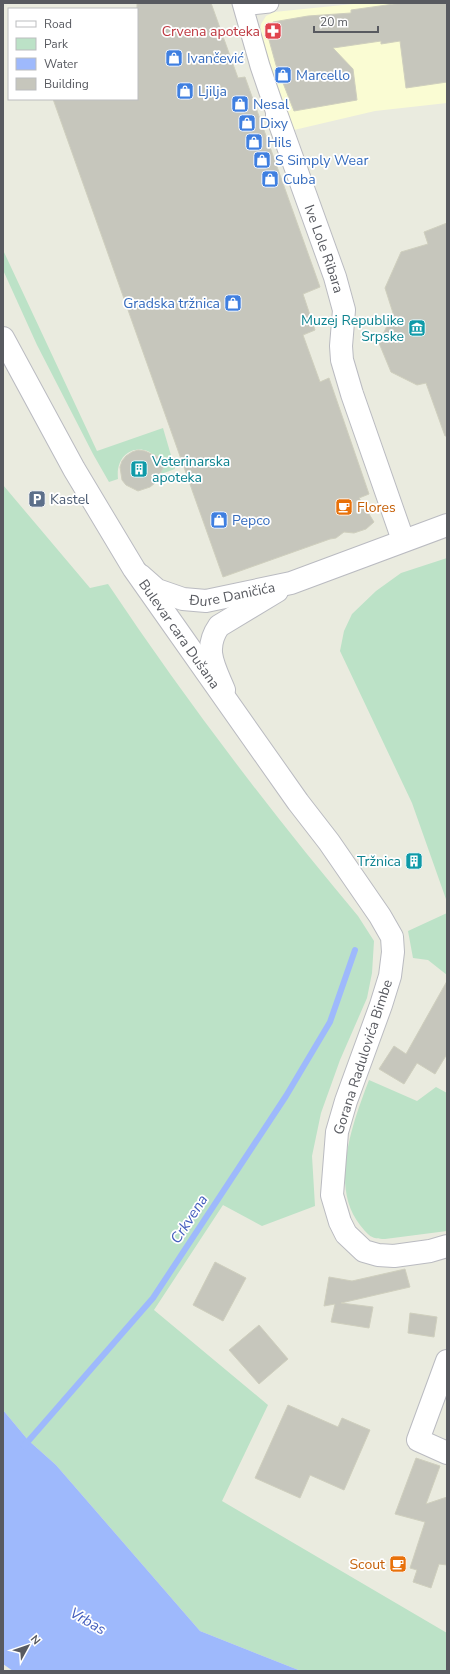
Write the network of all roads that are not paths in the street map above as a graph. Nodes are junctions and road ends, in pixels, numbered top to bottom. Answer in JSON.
{"nodes":[{"id":1,"x":269,"y":3,"type":"edge"},
{"id":2,"x":243,"y":5,"type":"edge"},
{"id":3,"x":278,"y":116,"type":"joint"},
{"id":4,"x":3,"y":338,"type":"edge"},
{"id":5,"x":447,"y":525,"type":"edge"},
{"id":6,"x":403,"y":540,"type":"junction"},
{"id":7,"x":134,"y":569,"type":"junction"},
{"id":8,"x":292,"y":583,"type":"junction"},
{"id":9,"x":233,"y":710,"type":"junction"},
{"id":10,"x":380,"y":916,"type":"joint"},
{"id":11,"x":447,"y":1246,"type":"edge"},
{"id":12,"x":447,"y":1361,"type":"edge"},
{"id":13,"x":447,"y":1453,"type":"edge"}],
"edges":[{"from":1,"to":2,"type":"street"},
{"from":2,"to":3,"type":"street","name":"Ive Lole Ribara"},
{"from":3,"to":6,"type":"street","name":"Ive Lole Ribara"},
{"from":4,"to":7,"type":"street","name":"Bulevar cara Dušana"},
{"from":5,"to":6,"type":"street","name":"Đure Daničića"},
{"from":6,"to":8,"type":"street","name":"Đure Daničića"},
{"from":7,"to":8,"type":"street","name":"Đure Daničića"},
{"from":7,"to":9,"type":"street","name":"Bulevar cara Dušana"},
{"from":8,"to":9,"type":"street","name":"Đure Daničića"},
{"from":9,"to":10,"type":"street","name":"Bulevar cara Dušana"},
{"from":10,"to":11,"type":"street","name":"Gorana Radulovića Bimbe"},
{"from":12,"to":13,"type":"street"}]}
